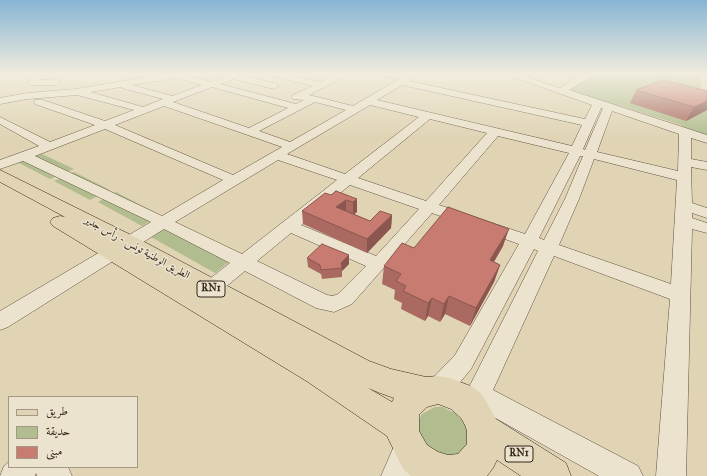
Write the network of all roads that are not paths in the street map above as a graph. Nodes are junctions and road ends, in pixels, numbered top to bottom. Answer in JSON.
{"nodes":[{"id":1,"x":31,"y":95,"type":"edge"},
{"id":2,"x":64,"y":95,"type":"edge"},
{"id":3,"x":88,"y":95,"type":"edge"},
{"id":4,"x":150,"y":95,"type":"edge"},
{"id":5,"x":186,"y":95,"type":"edge"},
{"id":6,"x":199,"y":95,"type":"edge"},
{"id":7,"x":252,"y":95,"type":"edge"},
{"id":8,"x":377,"y":95,"type":"edge"},
{"id":9,"x":479,"y":95,"type":"edge"},
{"id":10,"x":578,"y":95,"type":"edge"},
{"id":11,"x":300,"y":96,"type":"joint"},
{"id":12,"x":313,"y":99,"type":"junction"},
{"id":13,"x":0,"y":101,"type":"edge"},
{"id":14,"x":367,"y":101,"type":"junction"},
{"id":15,"x":38,"y":102,"type":"junction"},
{"id":16,"x":171,"y":103,"type":"junction"},
{"id":17,"x":282,"y":103,"type":"junction"},
{"id":18,"x":604,"y":104,"type":"junction"},
{"id":19,"x":296,"y":107,"type":"junction"},
{"id":20,"x":354,"y":109,"type":"junction"},
{"id":21,"x":144,"y":110,"type":"junction"},
{"id":22,"x":5,"y":113,"type":"edge"},
{"id":23,"x":427,"y":116,"type":"junction"},
{"id":24,"x":590,"y":122,"type":"junction"},
{"id":25,"x":106,"y":125,"type":"junction"},
{"id":26,"x":249,"y":132,"type":"junction"},
{"id":27,"x":495,"y":132,"type":"junction"},
{"id":28,"x":685,"y":132,"type":"junction"},
{"id":29,"x":707,"y":139,"type":"edge"},
{"id":30,"x":49,"y":146,"type":"junction"},
{"id":31,"x":291,"y":146,"type":"junction"},
{"id":32,"x":583,"y":152,"type":"junction"},
{"id":33,"x":276,"y":155,"type":"junction"},
{"id":34,"x":24,"y":156,"type":"junction"},
{"id":35,"x":0,"y":165,"type":"edge"},
{"id":36,"x":707,"y":166,"type":"edge"},
{"id":37,"x":684,"y":169,"type":"junction"},
{"id":38,"x":0,"y":174,"type":"edge"},
{"id":39,"x":347,"y":179,"type":"junction"},
{"id":40,"x":234,"y":180,"type":"junction"},
{"id":41,"x":0,"y":189,"type":"edge"},
{"id":42,"x":428,"y":208,"type":"junction"},
{"id":43,"x":684,"y":213,"type":"junction"},
{"id":44,"x":707,"y":213,"type":"edge"},
{"id":45,"x":163,"y":222,"type":"junction"},
{"id":46,"x":289,"y":226,"type":"junction"},
{"id":47,"x":707,"y":228,"type":"edge"},
{"id":48,"x":529,"y":241,"type":"junction"},
{"id":49,"x":122,"y":247,"type":"junction"},
{"id":50,"x":549,"y":249,"type":"junction"},
{"id":51,"x":244,"y":262,"type":"junction"},
{"id":52,"x":379,"y":264,"type":"junction"},
{"id":53,"x":210,"y":288,"type":"junction"},
{"id":54,"x":680,"y":295,"type":"junction"},
{"id":55,"x":0,"y":321,"type":"edge"},
{"id":56,"x":432,"y":391,"type":"junction"},
{"id":57,"x":478,"y":411,"type":"junction"},
{"id":58,"x":405,"y":437,"type":"junction"},
{"id":59,"x":23,"y":468,"type":"edge"},
{"id":60,"x":49,"y":468,"type":"edge"},
{"id":61,"x":457,"y":474,"type":"edge"},
{"id":62,"x":14,"y":476,"type":"edge"},
{"id":63,"x":58,"y":476,"type":"edge"},
{"id":64,"x":396,"y":476,"type":"edge"},
{"id":65,"x":553,"y":476,"type":"edge"},
{"id":66,"x":628,"y":476,"type":"edge"},
{"id":67,"x":671,"y":476,"type":"edge"}],
"edges":[{"from":1,"to":13,"type":"street"},
{"from":2,"to":15,"type":"street"},
{"from":3,"to":21,"type":"street"},
{"from":4,"to":16,"type":"street"},
{"from":5,"to":16,"type":"street"},
{"from":6,"to":16,"type":"street"},
{"from":7,"to":17,"type":"street"},
{"from":8,"to":14,"type":"street"},
{"from":9,"to":24,"type":"street"},
{"from":10,"to":18,"type":"street"},
{"from":11,"to":12,"type":"street"},
{"from":11,"to":17,"type":"street"},
{"from":12,"to":19,"type":"street"},
{"from":12,"to":20,"type":"street"},
{"from":14,"to":20,"type":"street"},
{"from":14,"to":23,"type":"street"},
{"from":15,"to":22,"type":"street"},
{"from":15,"to":25,"type":"street"},
{"from":16,"to":21,"type":"street"},
{"from":16,"to":26,"type":"street"},
{"from":17,"to":19,"type":"street"},
{"from":18,"to":24,"type":"street"},
{"from":18,"to":28,"type":"street"},
{"from":18,"to":32,"type":"street"},
{"from":19,"to":26,"type":"street"},
{"from":20,"to":31,"type":"street"},
{"from":21,"to":25,"type":"street"},
{"from":22,"to":30,"type":"street"},
{"from":23,"to":27,"type":"street"},
{"from":23,"to":39,"type":"street"},
{"from":24,"to":32,"type":"street"},
{"from":25,"to":30,"type":"street"},
{"from":25,"to":40,"type":"street"},
{"from":26,"to":31,"type":"street"},
{"from":27,"to":32,"type":"street"},
{"from":27,"to":42,"type":"street"},
{"from":28,"to":29,"type":"street"},
{"from":28,"to":37,"type":"street"},
{"from":30,"to":34,"type":"street"},
{"from":31,"to":33,"type":"street"},
{"from":32,"to":37,"type":"street"},
{"from":32,"to":48,"type":"street"},
{"from":32,"to":50,"type":"street"},
{"from":33,"to":39,"type":"street"},
{"from":33,"to":40,"type":"street"},
{"from":34,"to":35,"type":"street"},
{"from":34,"to":45,"type":"street"},
{"from":36,"to":37,"type":"street"},
{"from":37,"to":43,"type":"street"},
{"from":38,"to":49,"type":"main road","name":"الطريق الوطنية تونس - رأس جدير","number":"RN1"},
{"from":39,"to":42,"type":"street"},
{"from":39,"to":46,"type":"street"},
{"from":40,"to":45,"type":"street"},
{"from":41,"to":49,"type":"main road","name":"الطريق الوطنية تونس - رأس جدير","number":"RN1"},
{"from":42,"to":48,"type":"street"},
{"from":42,"to":52,"type":"street"},
{"from":43,"to":44,"type":"street"},
{"from":43,"to":47,"type":"street"},
{"from":43,"to":54,"type":"street"},
{"from":45,"to":49,"type":"street"},
{"from":45,"to":51,"type":"street"},
{"from":46,"to":51,"type":"street"},
{"from":46,"to":52,"type":"street"},
{"from":48,"to":50,"type":"street"},
{"from":48,"to":56,"type":"street"},
{"from":49,"to":53,"type":"main road","name":"الطريق الوطنية تونس - رأس جدير","number":"RN1"},
{"from":49,"to":55,"type":"street"},
{"from":49,"to":58,"type":"main road","name":"الطريق الوطنية تونس - رأس جدير","number":"RN1"},
{"from":50,"to":54,"type":"street"},
{"from":50,"to":57,"type":"street"},
{"from":51,"to":52,"type":"street"},
{"from":51,"to":53,"type":"street"},
{"from":53,"to":56,"type":"main road","name":"الطريق الوطنية تونس - رأس جدير","number":"RN1"},
{"from":54,"to":67,"type":"street"},
{"from":56,"to":57,"type":"main road","number":"RN1"},
{"from":56,"to":58,"type":"main road"},
{"from":57,"to":61,"type":"main road","number":"RN1"},
{"from":57,"to":65,"type":"main road","number":"RN1"},
{"from":57,"to":66,"type":"street"},
{"from":58,"to":61,"type":"main road","number":"RN1"},
{"from":58,"to":64,"type":"street"},
{"from":59,"to":62,"type":"street"},
{"from":60,"to":63,"type":"street"}]}
